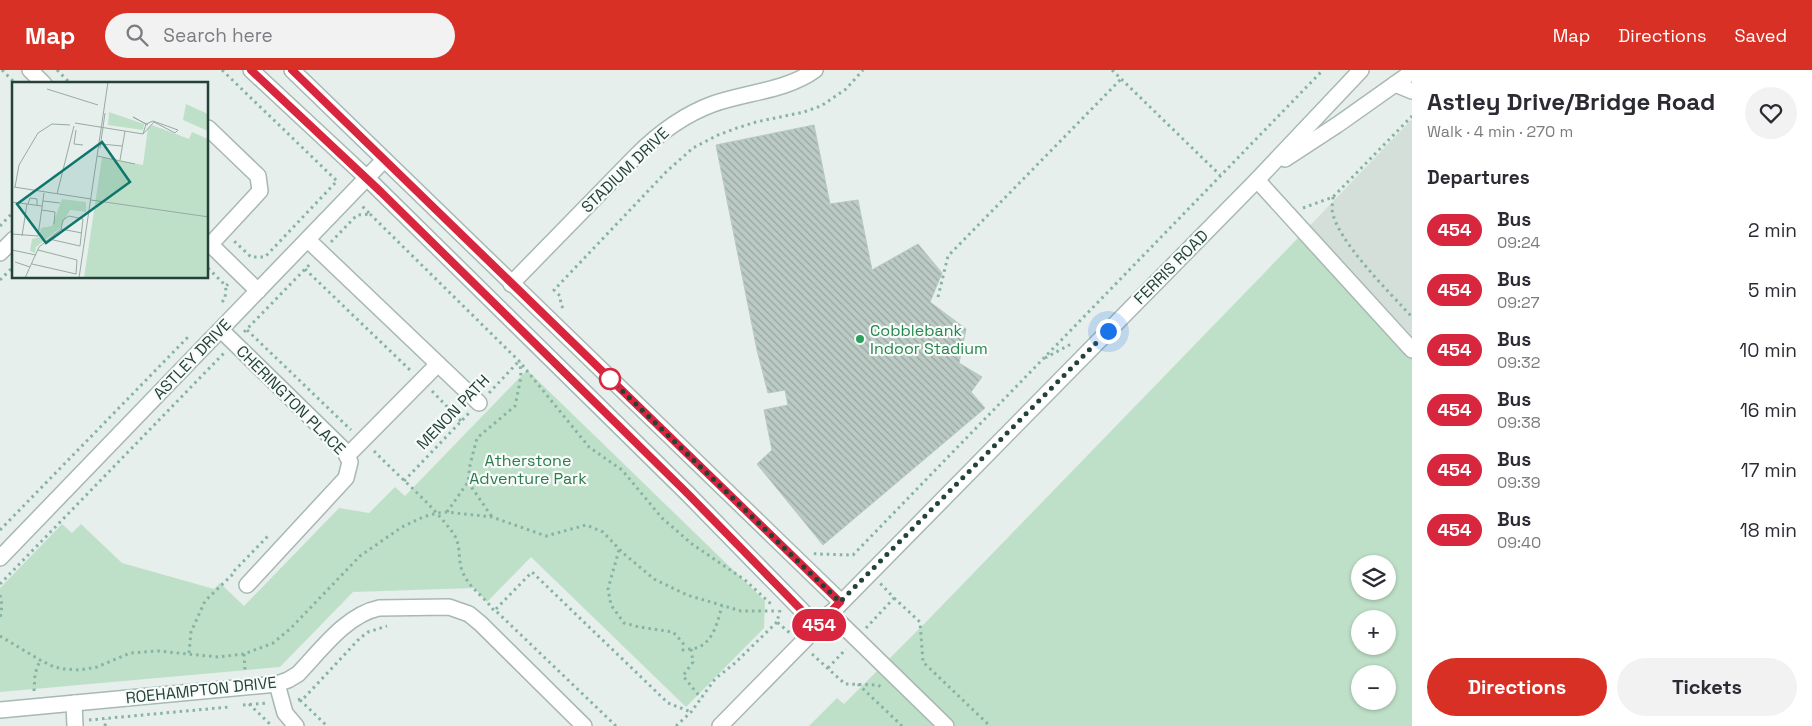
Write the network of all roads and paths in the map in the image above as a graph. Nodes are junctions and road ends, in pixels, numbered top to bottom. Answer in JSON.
{"nodes":[{"id":1,"x":2,"y":70,"type":"edge"},
{"id":2,"x":30,"y":70,"type":"edge"},
{"id":3,"x":57,"y":70,"type":"edge"},
{"id":4,"x":252,"y":70,"type":"edge"},
{"id":5,"x":292,"y":70,"type":"edge"},
{"id":6,"x":816,"y":70,"type":"edge"},
{"id":7,"x":863,"y":70,"type":"edge"},
{"id":8,"x":1112,"y":70,"type":"edge"},
{"id":9,"x":1322,"y":70,"type":"edge"},
{"id":10,"x":1361,"y":70,"type":"edge"},
{"id":11,"x":1412,"y":72,"type":"edge"},
{"id":12,"x":1121,"y":79,"type":"junction"},
{"id":13,"x":14,"y":82,"type":"edge"},
{"id":14,"x":42,"y":82,"type":"edge"},
{"id":15,"x":69,"y":82,"type":"edge"},
{"id":16,"x":1395,"y":84,"type":"junction"},
{"id":17,"x":1412,"y":91,"type":"edge"},
{"id":18,"x":1412,"y":116,"type":"edge"},
{"id":19,"x":209,"y":129,"type":"edge"},
{"id":20,"x":384,"y":160,"type":"junction"},
{"id":21,"x":1220,"y":175,"type":"junction"},
{"id":22,"x":1261,"y":176,"type":"junction"},
{"id":23,"x":366,"y":178,"type":"junction"},
{"id":24,"x":1333,"y":197,"type":"junction"},
{"id":25,"x":1288,"y":213,"type":"junction"},
{"id":26,"x":12,"y":214,"type":"edge"},
{"id":27,"x":370,"y":214,"type":"dead end"},
{"id":28,"x":0,"y":226,"type":"edge"},
{"id":29,"x":308,"y":240,"type":"junction"},
{"id":30,"x":12,"y":241,"type":"edge"},
{"id":31,"x":209,"y":244,"type":"edge"},
{"id":32,"x":0,"y":253,"type":"edge"},
{"id":33,"x":12,"y":268,"type":"edge"},
{"id":34,"x":305,"y":270,"type":"dead end"},
{"id":35,"x":0,"y":280,"type":"edge"},
{"id":36,"x":511,"y":284,"type":"junction"},
{"id":37,"x":226,"y":286,"type":"dead end"},
{"id":38,"x":258,"y":292,"type":"junction"},
{"id":39,"x":938,"y":297,"type":"dead end"},
{"id":40,"x":218,"y":306,"type":"dead end"},
{"id":41,"x":566,"y":313,"type":"dead end"},
{"id":42,"x":1412,"y":317,"type":"edge"},
{"id":43,"x":221,"y":330,"type":"junction"},
{"id":44,"x":247,"y":330,"type":"dead end"},
{"id":45,"x":191,"y":334,"type":"dead end"},
{"id":46,"x":1412,"y":350,"type":"edge"},
{"id":47,"x":520,"y":361,"type":"junction"},
{"id":48,"x":438,"y":364,"type":"junction"},
{"id":49,"x":421,"y":381,"type":"junction"},
{"id":50,"x":479,"y":403,"type":"junction"},
{"id":51,"x":461,"y":421,"type":"junction"},
{"id":52,"x":362,"y":441,"type":"junction"},
{"id":53,"x":347,"y":456,"type":"junction"},
{"id":54,"x":404,"y":481,"type":"junction"},
{"id":55,"x":468,"y":482,"type":"junction"},
{"id":56,"x":447,"y":512,"type":"junction"},
{"id":57,"x":436,"y":513,"type":"junction"},
{"id":58,"x":492,"y":518,"type":"junction"},
{"id":59,"x":274,"y":529,"type":"dead end"},
{"id":60,"x":0,"y":530,"type":"edge"},
{"id":61,"x":619,"y":549,"type":"junction"},
{"id":62,"x":816,"y":554,"type":"dead end"},
{"id":63,"x":853,"y":555,"type":"junction"},
{"id":64,"x":0,"y":558,"type":"edge"},
{"id":65,"x":234,"y":571,"type":"junction"},
{"id":66,"x":870,"y":572,"type":"junction"},
{"id":67,"x":247,"y":585,"type":"joint"},
{"id":68,"x":0,"y":595,"type":"edge"},
{"id":69,"x":894,"y":598,"type":"junction"},
{"id":70,"x":840,"y":602,"type":"junction"},
{"id":71,"x":722,"y":606,"type":"junction"},
{"id":72,"x":494,"y":610,"type":"junction"},
{"id":73,"x":830,"y":613,"type":"junction"},
{"id":74,"x":0,"y":620,"type":"edge"},
{"id":75,"x":777,"y":622,"type":"dead end"},
{"id":76,"x":481,"y":624,"type":"junction"},
{"id":77,"x":817,"y":626,"type":"junction"},
{"id":78,"x":0,"y":636,"type":"edge"},
{"id":79,"x":856,"y":639,"type":"junction"},
{"id":80,"x":691,"y":649,"type":"junction"},
{"id":81,"x":189,"y":653,"type":"junction"},
{"id":82,"x":828,"y":668,"type":"dead end"},
{"id":83,"x":277,"y":684,"type":"junction"},
{"id":84,"x":858,"y":684,"type":"dead end"},
{"id":85,"x":864,"y":684,"type":"dead end"},
{"id":86,"x":885,"y":692,"type":"dead end"},
{"id":87,"x":700,"y":698,"type":"junction"},
{"id":88,"x":300,"y":700,"type":"dead end"},
{"id":89,"x":74,"y":702,"type":"junction"},
{"id":90,"x":0,"y":710,"type":"edge"},
{"id":91,"x":691,"y":712,"type":"junction"},
{"id":92,"x":106,"y":719,"type":"dead end"},
{"id":93,"x":75,"y":726,"type":"edge"},
{"id":94,"x":106,"y":726,"type":"edge"},
{"id":95,"x":296,"y":726,"type":"edge"},
{"id":96,"x":326,"y":726,"type":"edge"},
{"id":97,"x":584,"y":726,"type":"edge"},
{"id":98,"x":616,"y":726,"type":"edge"},
{"id":99,"x":676,"y":726,"type":"edge"},
{"id":100,"x":720,"y":726,"type":"edge"},
{"id":101,"x":902,"y":726,"type":"edge"},
{"id":102,"x":946,"y":726,"type":"edge"},
{"id":103,"x":990,"y":726,"type":"edge"}],
"edges":[{"from":1,"to":13,"type":"path"},
{"from":2,"to":14,"type":"street"},
{"from":3,"to":15,"type":"path"},
{"from":4,"to":23,"type":"street"},
{"from":5,"to":20,"type":"street"},
{"from":6,"to":36,"type":"street","name":"STADIUM DRIVE"},
{"from":7,"to":41,"type":"path"},
{"from":8,"to":12,"type":"path"},
{"from":9,"to":21,"type":"path"},
{"from":10,"to":22,"type":"street","name":"FERRIS ROAD"},
{"from":11,"to":16,"type":"street","name":"FERRIS ROAD"},
{"from":12,"to":21,"type":"path"},
{"from":12,"to":39,"type":"path"},
{"from":16,"to":17,"type":"street"},
{"from":16,"to":22,"type":"street","name":"FERRIS ROAD"},
{"from":18,"to":24,"type":"path"},
{"from":19,"to":31,"type":"street"},
{"from":20,"to":23,"type":"street","name":"ASTLEY DRIVE"},
{"from":20,"to":36,"type":"street"},
{"from":21,"to":63,"type":"path"},
{"from":22,"to":25,"type":"street"},
{"from":22,"to":66,"type":"street","name":"FERRIS ROAD"},
{"from":23,"to":29,"type":"street","name":"ASTLEY DRIVE"},
{"from":23,"to":77,"type":"street"},
{"from":24,"to":25,"type":"path"},
{"from":24,"to":42,"type":"path"},
{"from":25,"to":46,"type":"street"},
{"from":26,"to":28,"type":"path"},
{"from":27,"to":47,"type":"path"},
{"from":29,"to":38,"type":"street","name":"ASTLEY DRIVE"},
{"from":29,"to":48,"type":"street"},
{"from":30,"to":32,"type":"street"},
{"from":31,"to":38,"type":"street"},
{"from":33,"to":35,"type":"path"},
{"from":34,"to":49,"type":"path"},
{"from":36,"to":70,"type":"street"},
{"from":37,"to":40,"type":"path"},
{"from":38,"to":43,"type":"street","name":"ASTLEY DRIVE"},
{"from":43,"to":53,"type":"street","name":"CHERINGTON PLACE"},
{"from":43,"to":64,"type":"street","name":"ASTLEY DRIVE"},
{"from":44,"to":52,"type":"path"},
{"from":45,"to":60,"type":"path"},
{"from":47,"to":50,"type":"path","name":"MENON PATH"},
{"from":47,"to":55,"type":"path"},
{"from":47,"to":71,"type":"path"},
{"from":48,"to":49,"type":"street"},
{"from":48,"to":50,"type":"street"},
{"from":49,"to":51,"type":"path"},
{"from":49,"to":52,"type":"street"},
{"from":50,"to":51,"type":"path","name":"MENON PATH"},
{"from":51,"to":54,"type":"path","name":"MENON PATH"},
{"from":52,"to":53,"type":"street"},
{"from":52,"to":54,"type":"path"},
{"from":53,"to":67,"type":"street","name":"CHERINGTON PLACE"},
{"from":54,"to":57,"type":"path"},
{"from":55,"to":56,"type":"path"},
{"from":55,"to":58,"type":"path"},
{"from":56,"to":57,"type":"path"},
{"from":56,"to":58,"type":"path"},
{"from":57,"to":72,"type":"path"},
{"from":57,"to":81,"type":"path"},
{"from":58,"to":61,"type":"path"},
{"from":59,"to":65,"type":"path"},
{"from":61,"to":71,"type":"path"},
{"from":61,"to":80,"type":"path"},
{"from":62,"to":63,"type":"path"},
{"from":63,"to":66,"type":"path"},
{"from":65,"to":67,"type":"path"},
{"from":65,"to":81,"type":"path"},
{"from":66,"to":69,"type":"path"},
{"from":66,"to":70,"type":"street","name":"FERRIS ROAD"},
{"from":68,"to":74,"type":"path"},
{"from":69,"to":79,"type":"path"},
{"from":69,"to":103,"type":"path"},
{"from":70,"to":73,"type":"street","name":"FERRIS ROAD"},
{"from":71,"to":80,"type":"path"},
{"from":72,"to":76,"type":"path"},
{"from":72,"to":91,"type":"path"},
{"from":72,"to":98,"type":"path"},
{"from":73,"to":77,"type":"street","name":"FERRIS ROAD"},
{"from":73,"to":79,"type":"street"},
{"from":75,"to":87,"type":"path"},
{"from":76,"to":83,"type":"street","name":"ROEHAMPTON DRIVE"},
{"from":76,"to":97,"type":"street","name":"ROEHAMPTON DRIVE"},
{"from":77,"to":100,"type":"street","name":"FERRIS ROAD"},
{"from":78,"to":81,"type":"path"},
{"from":79,"to":82,"type":"path"},
{"from":79,"to":102,"type":"street"},
{"from":80,"to":87,"type":"path"},
{"from":83,"to":89,"type":"street","name":"ROEHAMPTON DRIVE"},
{"from":83,"to":95,"type":"street"},
{"from":84,"to":101,"type":"path"},
{"from":85,"to":86,"type":"path"},
{"from":87,"to":91,"type":"path"},
{"from":88,"to":96,"type":"path"},
{"from":89,"to":90,"type":"street","name":"ROEHAMPTON DRIVE"},
{"from":89,"to":93,"type":"street"},
{"from":91,"to":99,"type":"path"},
{"from":92,"to":94,"type":"path"}]}
